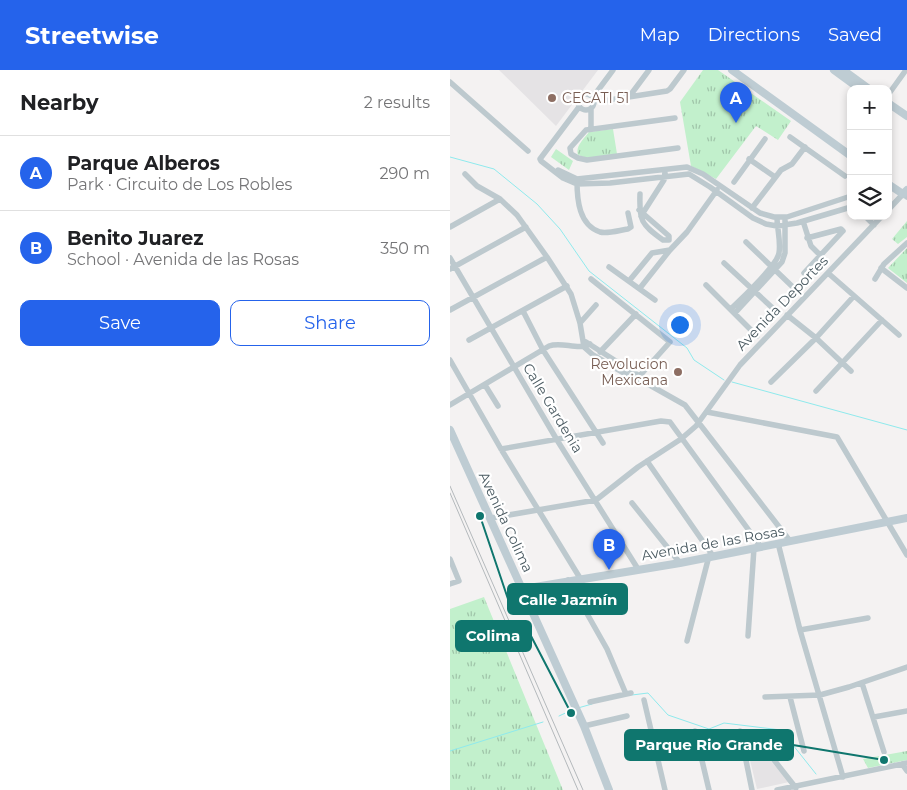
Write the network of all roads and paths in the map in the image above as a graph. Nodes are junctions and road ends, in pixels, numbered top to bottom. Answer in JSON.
{"nodes":[{"id":1,"x":614,"y":70,"type":"edge"},
{"id":2,"x":649,"y":70,"type":"edge"},
{"id":3,"x":684,"y":70,"type":"edge"},
{"id":4,"x":732,"y":70,"type":"edge"},
{"id":5,"x":834,"y":70,"type":"edge"},
{"id":6,"x":843,"y":70,"type":"edge"},
{"id":7,"x":906,"y":70,"type":"edge"},
{"id":8,"x":450,"y":82,"type":"edge"},
{"id":9,"x":855,"y":85,"type":"edge"},
{"id":10,"x":864,"y":85,"type":"edge"},
{"id":11,"x":892,"y":89,"type":"edge"},
{"id":12,"x":593,"y":97,"type":"junction"},
{"id":13,"x":629,"y":97,"type":"junction"},
{"id":14,"x":603,"y":101,"type":"dead end"},
{"id":15,"x":579,"y":106,"type":"junction"},
{"id":16,"x":892,"y":106,"type":"edge"},
{"id":17,"x":591,"y":109,"type":"junction"},
{"id":18,"x":892,"y":112,"type":"edge"},
{"id":19,"x":907,"y":116,"type":"edge"},
{"id":20,"x":674,"y":118,"type":"dead end"},
{"id":21,"x":907,"y":122,"type":"edge"},
{"id":22,"x":591,"y":129,"type":"junction"},
{"id":23,"x":790,"y":137,"type":"dead end"},
{"id":24,"x":765,"y":139,"type":"dead end"},
{"id":25,"x":678,"y":148,"type":"dead end"},
{"id":26,"x":805,"y":148,"type":"junction"},
{"id":27,"x":528,"y":151,"type":"dead end"},
{"id":28,"x":847,"y":151,"type":"edge"},
{"id":29,"x":749,"y":160,"type":"junction"},
{"id":30,"x":664,"y":168,"type":"junction"},
{"id":31,"x":465,"y":174,"type":"dead end"},
{"id":32,"x":665,"y":176,"type":"junction"},
{"id":33,"x":845,"y":176,"type":"dead end"},
{"id":34,"x":775,"y":177,"type":"junction"},
{"id":35,"x":577,"y":181,"type":"junction"},
{"id":36,"x":734,"y":182,"type":"dead end"},
{"id":37,"x":892,"y":186,"type":"edge"},
{"id":38,"x":718,"y":189,"type":"junction"},
{"id":39,"x":640,"y":194,"type":"dead end"},
{"id":40,"x":906,"y":194,"type":"edge"},
{"id":41,"x":847,"y":198,"type":"edge"},
{"id":42,"x":500,"y":199,"type":"junction"},
{"id":43,"x":847,"y":206,"type":"edge"},
{"id":44,"x":892,"y":206,"type":"edge"},
{"id":45,"x":752,"y":208,"type":"junction"},
{"id":46,"x":628,"y":212,"type":"dead end"},
{"id":47,"x":641,"y":214,"type":"junction"},
{"id":48,"x":777,"y":217,"type":"junction"},
{"id":49,"x":785,"y":217,"type":"junction"},
{"id":50,"x":869,"y":220,"type":"edge"},
{"id":51,"x":878,"y":220,"type":"edge"},
{"id":52,"x":803,"y":222,"type":"junction"},
{"id":53,"x":874,"y":225,"type":"junction"},
{"id":54,"x":526,"y":226,"type":"junction"},
{"id":55,"x":777,"y":226,"type":"junction"},
{"id":56,"x":784,"y":226,"type":"junction"},
{"id":57,"x":450,"y":227,"type":"edge"},
{"id":58,"x":807,"y":238,"type":"junction"},
{"id":59,"x":746,"y":242,"type":"dead end"},
{"id":60,"x":907,"y":243,"type":"edge"},
{"id":61,"x":670,"y":250,"type":"junction"},
{"id":62,"x":820,"y":254,"type":"junction"},
{"id":63,"x":547,"y":257,"type":"junction"},
{"id":64,"x":450,"y":258,"type":"edge"},
{"id":65,"x":724,"y":263,"type":"dead end"},
{"id":66,"x":452,"y":267,"type":"edge"},
{"id":67,"x":609,"y":267,"type":"dead end"},
{"id":68,"x":773,"y":268,"type":"junction"},
{"id":69,"x":881,"y":268,"type":"junction"},
{"id":70,"x":804,"y":272,"type":"dead end"},
{"id":71,"x":828,"y":273,"type":"junction"},
{"id":72,"x":591,"y":279,"type":"dead end"},
{"id":73,"x":875,"y":279,"type":"dead end"},
{"id":74,"x":629,"y":281,"type":"junction"},
{"id":75,"x":706,"y":285,"type":"dead end"},
{"id":76,"x":567,"y":286,"type":"junction"},
{"id":77,"x":640,"y":288,"type":"junction"},
{"id":78,"x":907,"y":288,"type":"edge"},
{"id":79,"x":754,"y":290,"type":"junction"},
{"id":80,"x":797,"y":292,"type":"dead end"},
{"id":81,"x":854,"y":296,"type":"junction"},
{"id":82,"x":474,"y":297,"type":"junction"},
{"id":83,"x":655,"y":300,"type":"dead end"},
{"id":84,"x":596,"y":305,"type":"dead end"},
{"id":85,"x":450,"y":310,"type":"edge"},
{"id":86,"x":523,"y":311,"type":"junction"},
{"id":87,"x":733,"y":311,"type":"junction"},
{"id":88,"x":778,"y":313,"type":"dead end"},
{"id":89,"x":636,"y":314,"type":"junction"},
{"id":90,"x":787,"y":315,"type":"junction"},
{"id":91,"x":882,"y":320,"type":"junction"},
{"id":92,"x":580,"y":323,"type":"junction"},
{"id":93,"x":492,"y":328,"type":"junction"},
{"id":94,"x":900,"y":335,"type":"dead end"},
{"id":95,"x":758,"y":336,"type":"dead end"},
{"id":96,"x":816,"y":338,"type":"junction"},
{"id":97,"x":470,"y":340,"type":"dead end"},
{"id":98,"x":587,"y":345,"type":"junction"},
{"id":99,"x":543,"y":350,"type":"junction"},
{"id":100,"x":600,"y":352,"type":"junction"},
{"id":101,"x":450,"y":360,"type":"edge"},
{"id":102,"x":842,"y":361,"type":"junction"},
{"id":103,"x":514,"y":368,"type":"junction"},
{"id":104,"x":851,"y":371,"type":"dead end"},
{"id":105,"x":638,"y":378,"type":"junction"},
{"id":106,"x":771,"y":382,"type":"dead end"},
{"id":107,"x":485,"y":385,"type":"junction"},
{"id":108,"x":816,"y":392,"type":"dead end"},
{"id":109,"x":469,"y":394,"type":"junction"},
{"id":110,"x":450,"y":405,"type":"edge"},
{"id":111,"x":498,"y":406,"type":"dead end"},
{"id":112,"x":707,"y":412,"type":"junction"},
{"id":113,"x":698,"y":423,"type":"junction"},
{"id":114,"x":450,"y":430,"type":"edge"},
{"id":115,"x":596,"y":433,"type":"junction"},
{"id":116,"x":681,"y":439,"type":"junction"},
{"id":117,"x":556,"y":440,"type":"junction"},
{"id":118,"x":603,"y":443,"type":"dead end"},
{"id":119,"x":501,"y":449,"type":"junction"},
{"id":120,"x":648,"y":461,"type":"junction"},
{"id":121,"x":596,"y":500,"type":"junction"},
{"id":122,"x":632,"y":503,"type":"dead end"},
{"id":123,"x":538,"y":509,"type":"junction"},
{"id":124,"x":491,"y":518,"type":"junction"},
{"id":125,"x":907,"y":518,"type":"edge"},
{"id":126,"x":888,"y":521,"type":"junction"},
{"id":127,"x":790,"y":541,"type":"junction"},
{"id":128,"x":778,"y":543,"type":"junction"},
{"id":129,"x":758,"y":548,"type":"junction"},
{"id":130,"x":907,"y":555,"type":"edge"},
{"id":131,"x":711,"y":556,"type":"junction"},
{"id":132,"x":450,"y":559,"type":"edge"},
{"id":133,"x":680,"y":563,"type":"junction"},
{"id":134,"x":638,"y":569,"type":"junction"},
{"id":135,"x":580,"y":578,"type":"junction"},
{"id":136,"x":568,"y":580,"type":"junction"},
{"id":137,"x":450,"y":584,"type":"edge"},
{"id":138,"x":523,"y":588,"type":"junction"},
{"id":139,"x":868,"y":618,"type":"dead end"},
{"id":140,"x":800,"y":630,"type":"junction"},
{"id":141,"x":748,"y":636,"type":"dead end"},
{"id":142,"x":686,"y":641,"type":"dead end"},
{"id":143,"x":907,"y":667,"type":"edge"},
{"id":144,"x":862,"y":682,"type":"junction"},
{"id":145,"x":820,"y":695,"type":"junction"},
{"id":146,"x":765,"y":696,"type":"dead end"},
{"id":147,"x":790,"y":696,"type":"junction"},
{"id":148,"x":644,"y":700,"type":"dead end"},
{"id":149,"x":590,"y":702,"type":"dead end"},
{"id":150,"x":907,"y":711,"type":"edge"},
{"id":151,"x":627,"y":716,"type":"dead end"},
{"id":152,"x":874,"y":717,"type":"junction"},
{"id":153,"x":584,"y":726,"type":"junction"},
{"id":154,"x":695,"y":731,"type":"dead end"},
{"id":155,"x":740,"y":731,"type":"dead end"},
{"id":156,"x":804,"y":751,"type":"dead end"},
{"id":157,"x":884,"y":752,"type":"dead end"},
{"id":158,"x":774,"y":760,"type":"dead end"},
{"id":159,"x":905,"y":764,"type":"edge"},
{"id":160,"x":907,"y":771,"type":"edge"},
{"id":161,"x":843,"y":777,"type":"junction"},
{"id":162,"x":796,"y":788,"type":"edge"},
{"id":163,"x":609,"y":790,"type":"edge"},
{"id":164,"x":665,"y":790,"type":"edge"},
{"id":165,"x":709,"y":790,"type":"edge"},
{"id":166,"x":752,"y":790,"type":"edge"},
{"id":167,"x":777,"y":790,"type":"edge"}],
"edges":[{"from":1,"to":12,"type":"street"},
{"from":2,"to":13,"type":"street"},
{"from":3,"to":13,"type":"street"},
{"from":4,"to":28,"type":"street"},
{"from":5,"to":9,"type":"street"},
{"from":6,"to":10,"type":"street"},
{"from":7,"to":11,"type":"street"},
{"from":8,"to":27,"type":"street"},
{"from":12,"to":15,"type":"street"},
{"from":12,"to":17,"type":"street"},
{"from":13,"to":14,"type":"street"},
{"from":15,"to":17,"type":"street"},
{"from":15,"to":35,"type":"street"},
{"from":16,"to":19,"type":"street"},
{"from":17,"to":22,"type":"street"},
{"from":18,"to":21,"type":"street"},
{"from":20,"to":22,"type":"street"},
{"from":22,"to":25,"type":"street"},
{"from":23,"to":26,"type":"street"},
{"from":24,"to":29,"type":"street"},
{"from":26,"to":33,"type":"street"},
{"from":26,"to":34,"type":"street"},
{"from":29,"to":34,"type":"street"},
{"from":29,"to":36,"type":"street"},
{"from":30,"to":32,"type":"street"},
{"from":30,"to":35,"type":"street"},
{"from":30,"to":38,"type":"street"},
{"from":31,"to":42,"type":"street"},
{"from":32,"to":35,"type":"street"},
{"from":32,"to":38,"type":"street"},
{"from":32,"to":47,"type":"street"},
{"from":34,"to":45,"type":"street"},
{"from":35,"to":46,"type":"street"},
{"from":37,"to":40,"type":"street"},
{"from":38,"to":45,"type":"street"},
{"from":38,"to":55,"type":"street"},
{"from":38,"to":61,"type":"street"},
{"from":39,"to":47,"type":"street"},
{"from":40,"to":44,"type":"street"},
{"from":41,"to":49,"type":"street"},
{"from":42,"to":54,"type":"street"},
{"from":42,"to":57,"type":"street"},
{"from":43,"to":52,"type":"street"},
{"from":45,"to":48,"type":"street"},
{"from":47,"to":47,"type":"street"},
{"from":48,"to":49,"type":"street"},
{"from":48,"to":55,"type":"street"},
{"from":49,"to":56,"type":"street"},
{"from":50,"to":53,"type":"street"},
{"from":51,"to":53,"type":"street","name":"Avenida Deportes"},
{"from":52,"to":56,"type":"street"},
{"from":52,"to":58,"type":"street"},
{"from":53,"to":71,"type":"street","name":"Avenida Deportes"},
{"from":54,"to":63,"type":"street"},
{"from":54,"to":66,"type":"street"},
{"from":55,"to":56,"type":"street"},
{"from":55,"to":68,"type":"street"},
{"from":56,"to":68,"type":"street"},
{"from":58,"to":62,"type":"street"},
{"from":58,"to":62,"type":"street"},
{"from":59,"to":68,"type":"street"},
{"from":60,"to":69,"type":"street"},
{"from":61,"to":74,"type":"street"},
{"from":61,"to":77,"type":"street"},
{"from":62,"to":70,"type":"street"},
{"from":63,"to":76,"type":"street"},
{"from":63,"to":82,"type":"street"},
{"from":64,"to":66,"type":"street","name":"Calle Gardenia"},
{"from":65,"to":79,"type":"street"},
{"from":66,"to":82,"type":"street","name":"Calle Gardenia"},
{"from":67,"to":74,"type":"street"},
{"from":68,"to":79,"type":"street"},
{"from":68,"to":80,"type":"street"},
{"from":69,"to":73,"type":"street"},
{"from":69,"to":78,"type":"street"},
{"from":71,"to":81,"type":"street"},
{"from":71,"to":90,"type":"street","name":"Avenida Deportes"},
{"from":72,"to":89,"type":"street"},
{"from":74,"to":77,"type":"street"},
{"from":75,"to":87,"type":"street"},
{"from":76,"to":86,"type":"street"},
{"from":76,"to":92,"type":"street"},
{"from":77,"to":83,"type":"street"},
{"from":79,"to":87,"type":"street"},
{"from":79,"to":88,"type":"street"},
{"from":81,"to":91,"type":"street"},
{"from":81,"to":96,"type":"street"},
{"from":82,"to":85,"type":"street"},
{"from":82,"to":93,"type":"street","name":"Calle Gardenia"},
{"from":84,"to":92,"type":"street"},
{"from":86,"to":93,"type":"street"},
{"from":86,"to":99,"type":"street"},
{"from":87,"to":95,"type":"street"},
{"from":89,"to":100,"type":"street"},
{"from":89,"to":105,"type":"street"},
{"from":90,"to":96,"type":"street"},
{"from":90,"to":112,"type":"street","name":"Avenida Deportes"},
{"from":91,"to":94,"type":"street"},
{"from":91,"to":102,"type":"street"},
{"from":92,"to":98,"type":"street"},
{"from":93,"to":97,"type":"street"},
{"from":93,"to":103,"type":"street","name":"Calle Gardenia"},
{"from":96,"to":102,"type":"street"},
{"from":96,"to":106,"type":"street"},
{"from":98,"to":99,"type":"street"},
{"from":98,"to":100,"type":"street"},
{"from":98,"to":105,"type":"street"},
{"from":99,"to":103,"type":"street"},
{"from":99,"to":115,"type":"street"},
{"from":100,"to":105,"type":"street"},
{"from":101,"to":109,"type":"street"},
{"from":102,"to":104,"type":"street"},
{"from":102,"to":108,"type":"street"},
{"from":103,"to":107,"type":"street"},
{"from":103,"to":117,"type":"street","name":"Calle Gardenia"},
{"from":105,"to":113,"type":"street"},
{"from":107,"to":109,"type":"street"},
{"from":107,"to":111,"type":"street"},
{"from":109,"to":110,"type":"street"},
{"from":109,"to":119,"type":"street"},
{"from":112,"to":113,"type":"street","name":"Avenida Deportes"},
{"from":112,"to":126,"type":"street"},
{"from":113,"to":116,"type":"street","name":"Avenida Deportes"},
{"from":113,"to":127,"type":"street"},
{"from":114,"to":124,"type":"street","name":"Avenida Colima"},
{"from":115,"to":116,"type":"street"},
{"from":115,"to":117,"type":"street"},
{"from":115,"to":118,"type":"street"},
{"from":116,"to":120,"type":"street","name":"Avenida Deportes"},
{"from":116,"to":129,"type":"street"},
{"from":117,"to":119,"type":"street"},
{"from":117,"to":121,"type":"street","name":"Calle Gardenia"},
{"from":119,"to":123,"type":"street"},
{"from":120,"to":121,"type":"street","name":"Avenida Deportes"},
{"from":120,"to":131,"type":"street"},
{"from":121,"to":123,"type":"street"},
{"from":121,"to":134,"type":"street","name":"Calle Gardenia"},
{"from":122,"to":133,"type":"street"},
{"from":123,"to":124,"type":"street"},
{"from":123,"to":135,"type":"street"},
{"from":124,"to":138,"type":"street","name":"Avenida Colima"},
{"from":125,"to":126,"type":"street","name":"Avenida de las Rosas"},
{"from":126,"to":127,"type":"street","name":"Avenida de las Rosas"},
{"from":126,"to":130,"type":"street"},
{"from":127,"to":128,"type":"street","name":"Avenida de las Rosas"},
{"from":128,"to":129,"type":"street","name":"Avenida de las Rosas"},
{"from":128,"to":140,"type":"street"},
{"from":129,"to":131,"type":"street","name":"Avenida de las Rosas"},
{"from":129,"to":141,"type":"street"},
{"from":131,"to":133,"type":"street","name":"Avenida de las Rosas"},
{"from":131,"to":142,"type":"street"},
{"from":132,"to":137,"type":"street"},
{"from":133,"to":134,"type":"street","name":"Avenida de las Rosas"},
{"from":134,"to":135,"type":"street","name":"Avenida de las Rosas"},
{"from":135,"to":136,"type":"street","name":"Avenida de las Rosas"},
{"from":136,"to":138,"type":"street","name":"Avenida de las Rosas"},
{"from":136,"to":149,"type":"street"},
{"from":138,"to":153,"type":"street","name":"Avenida Colima"},
{"from":139,"to":140,"type":"street"},
{"from":140,"to":145,"type":"street"},
{"from":143,"to":144,"type":"street"},
{"from":144,"to":145,"type":"street"},
{"from":144,"to":152,"type":"street"},
{"from":145,"to":147,"type":"street"},
{"from":145,"to":161,"type":"street"},
{"from":146,"to":147,"type":"street"},
{"from":147,"to":156,"type":"street"},
{"from":148,"to":164,"type":"street"},
{"from":150,"to":152,"type":"street"},
{"from":151,"to":153,"type":"street"},
{"from":152,"to":157,"type":"street"},
{"from":153,"to":163,"type":"street","name":"Avenida Colima"},
{"from":154,"to":165,"type":"street"},
{"from":155,"to":166,"type":"street"},
{"from":158,"to":162,"type":"street"},
{"from":159,"to":160,"type":"street"},
{"from":159,"to":161,"type":"street"},
{"from":161,"to":162,"type":"street"},
{"from":162,"to":167,"type":"street"}]}
